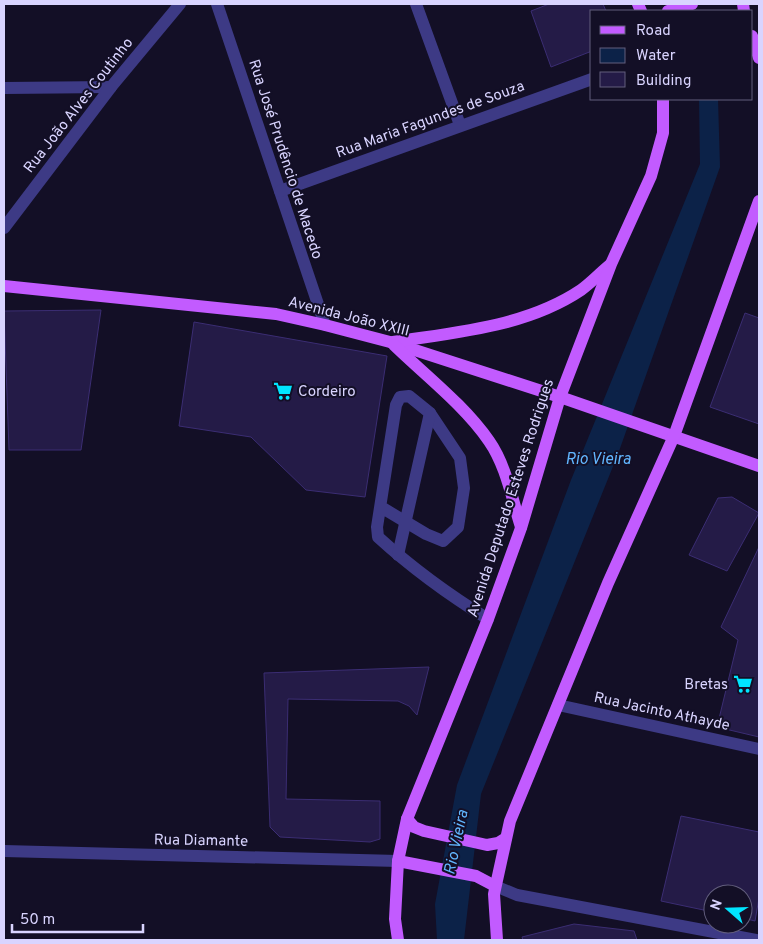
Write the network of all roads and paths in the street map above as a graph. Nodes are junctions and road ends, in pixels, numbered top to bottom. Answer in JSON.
{"nodes":[{"id":1,"x":180,"y":4,"type":"edge"},
{"id":2,"x":217,"y":4,"type":"edge"},
{"id":3,"x":416,"y":4,"type":"edge"},
{"id":4,"x":692,"y":4,"type":"edge"},
{"id":5,"x":671,"y":10,"type":"edge"},
{"id":6,"x":753,"y":39,"type":"edge"},
{"id":7,"x":759,"y":58,"type":"edge"},
{"id":8,"x":590,"y":80,"type":"edge"},
{"id":9,"x":111,"y":87,"type":"junction"},
{"id":10,"x":4,"y":88,"type":"edge"},
{"id":11,"x":663,"y":100,"type":"edge"},
{"id":12,"x":460,"y":125,"type":"junction"},
{"id":13,"x":280,"y":192,"type":"junction"},
{"id":14,"x":759,"y":201,"type":"edge"},
{"id":15,"x":4,"y":228,"type":"edge"},
{"id":16,"x":611,"y":264,"type":"junction"},
{"id":17,"x":4,"y":286,"type":"edge"},
{"id":18,"x":325,"y":325,"type":"junction"},
{"id":19,"x":390,"y":342,"type":"junction"},
{"id":20,"x":560,"y":397,"type":"junction"},
{"id":21,"x":430,"y":413,"type":"junction"},
{"id":22,"x":674,"y":436,"type":"junction"},
{"id":23,"x":759,"y":466,"type":"edge"},
{"id":24,"x":381,"y":507,"type":"junction"},
{"id":25,"x":406,"y":523,"type":"junction"},
{"id":26,"x":521,"y":528,"type":"junction"},
{"id":27,"x":398,"y":555,"type":"junction"},
{"id":28,"x":488,"y":619,"type":"junction"},
{"id":29,"x":558,"y":704,"type":"junction"},
{"id":30,"x":759,"y":749,"type":"edge"},
{"id":31,"x":407,"y":819,"type":"junction"},
{"id":32,"x":506,"y":838,"type":"junction"},
{"id":33,"x":4,"y":851,"type":"edge"},
{"id":34,"x":398,"y":861,"type":"junction"},
{"id":35,"x":495,"y":886,"type":"junction"},
{"id":36,"x":398,"y":940,"type":"edge"},
{"id":37,"x":497,"y":940,"type":"edge"},
{"id":38,"x":756,"y":940,"type":"edge"}],
"edges":[{"from":1,"to":9,"type":"street","name":"Rua João Alves Coutinho"},
{"from":2,"to":13,"type":"street","name":"Rua José Prudêncio de Macedo"},
{"from":3,"to":12,"type":"street"},
{"from":4,"to":5,"type":"main road"},
{"from":6,"to":7,"type":"main road"},
{"from":8,"to":12,"type":"street","name":"Rua Maria Fagundes de Souza"},
{"from":9,"to":10,"type":"street"},
{"from":9,"to":15,"type":"street","name":"Rua João Alves Coutinho"},
{"from":11,"to":16,"type":"main road","name":"Avenida Deputado Esteves Rodrigues"},
{"from":12,"to":13,"type":"street","name":"Rua Maria Fagundes de Souza"},
{"from":13,"to":18,"type":"street","name":"Rua José Prudêncio de Macedo"},
{"from":14,"to":22,"type":"main road"},
{"from":16,"to":19,"type":"main road"},
{"from":16,"to":20,"type":"main road","name":"Avenida Deputado Esteves Rodrigues"},
{"from":17,"to":18,"type":"main road","name":"Avenida João XXIII"},
{"from":18,"to":19,"type":"main road","name":"Avenida João XXIII"},
{"from":19,"to":20,"type":"main road","name":"Avenida João XXIII"},
{"from":19,"to":26,"type":"main road"},
{"from":20,"to":22,"type":"main road","name":"Avenida João XXIII"},
{"from":20,"to":26,"type":"main road","name":"Avenida Deputado Esteves Rodrigues"},
{"from":21,"to":24,"type":"street"},
{"from":21,"to":25,"type":"street"},
{"from":21,"to":25,"type":"street"},
{"from":22,"to":23,"type":"main road","name":"Avenida João XXIII"},
{"from":22,"to":29,"type":"main road"},
{"from":24,"to":25,"type":"street"},
{"from":24,"to":27,"type":"street"},
{"from":25,"to":27,"type":"street"},
{"from":26,"to":28,"type":"main road","name":"Avenida Deputado Esteves Rodrigues"},
{"from":27,"to":28,"type":"street"},
{"from":28,"to":31,"type":"main road","name":"Avenida Deputado Esteves Rodrigues"},
{"from":29,"to":30,"type":"street","name":"Rua Jacinto Athayde"},
{"from":29,"to":32,"type":"main road"},
{"from":31,"to":32,"type":"main road"},
{"from":31,"to":34,"type":"main road","name":"Avenida Deputado Esteves Rodrigues"},
{"from":32,"to":35,"type":"main road"},
{"from":33,"to":34,"type":"street","name":"Rua Diamante"},
{"from":34,"to":35,"type":"main road"},
{"from":34,"to":36,"type":"main road","name":"Avenida Deputado Esteves Rodrigues"},
{"from":35,"to":37,"type":"main road"},
{"from":35,"to":38,"type":"street"}]}
